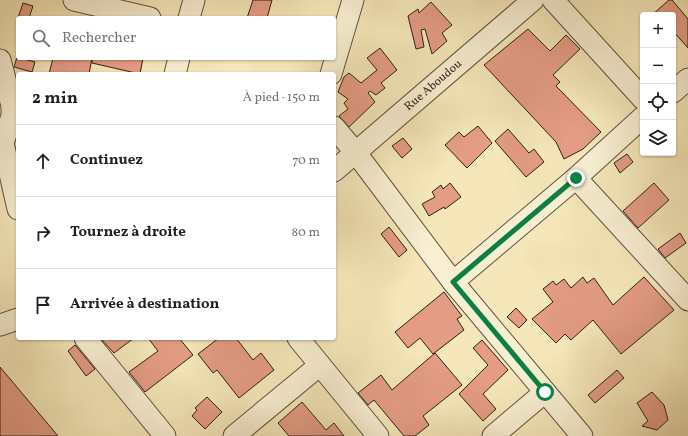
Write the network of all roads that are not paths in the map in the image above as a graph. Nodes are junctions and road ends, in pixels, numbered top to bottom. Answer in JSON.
{"nodes":[{"id":1,"x":74,"y":0,"type":"edge"},
{"id":2,"x":194,"y":0,"type":"edge"},
{"id":3,"x":364,"y":0,"type":"edge"},
{"id":4,"x":533,"y":0,"type":"edge"},
{"id":5,"x":553,"y":0,"type":"edge"},
{"id":6,"x":350,"y":7,"type":"edge"},
{"id":7,"x":142,"y":16,"type":"edge"},
{"id":8,"x":190,"y":16,"type":"edge"},
{"id":9,"x":336,"y":47,"type":"edge"},
{"id":10,"x":0,"y":60,"type":"edge"},
{"id":11,"x":178,"y":60,"type":"edge"},
{"id":12,"x":176,"y":72,"type":"edge"},
{"id":13,"x":688,"y":79,"type":"edge"},
{"id":14,"x":676,"y":89,"type":"edge"},
{"id":15,"x":640,"y":95,"type":"edge"},
{"id":16,"x":640,"y":120,"type":"edge"},
{"id":17,"x":336,"y":129,"type":"edge"},
{"id":18,"x":356,"y":153,"type":"junction"},
{"id":19,"x":336,"y":169,"type":"edge"},
{"id":20,"x":576,"y":178,"type":"junction"},
{"id":21,"x":16,"y":200,"type":"edge"},
{"id":22,"x":453,"y":282,"type":"junction"},
{"id":23,"x":686,"y":293,"type":"edge"},
{"id":24,"x":16,"y":320,"type":"edge"},
{"id":25,"x":0,"y":325,"type":"edge"},
{"id":26,"x":87,"y":340,"type":"edge"},
{"id":27,"x":300,"y":340,"type":"edge"},
{"id":28,"x":320,"y":365,"type":"junction"},
{"id":29,"x":545,"y":392,"type":"junction"},
{"id":30,"x":165,"y":436,"type":"edge"},
{"id":31,"x":234,"y":436,"type":"edge"},
{"id":32,"x":378,"y":436,"type":"edge"},
{"id":33,"x":493,"y":436,"type":"edge"},
{"id":34,"x":582,"y":436,"type":"edge"}],
"edges":[{"from":1,"to":7,"type":"street"},
{"from":2,"to":8,"type":"street"},
{"from":3,"to":6,"type":"street"},
{"from":4,"to":18,"type":"street","name":"Rue Aboudou"},
{"from":5,"to":15,"type":"street"},
{"from":6,"to":9,"type":"street"},
{"from":10,"to":21,"type":"street"},
{"from":11,"to":12,"type":"street"},
{"from":13,"to":14,"type":"street"},
{"from":16,"to":20,"type":"street"},
{"from":17,"to":18,"type":"street"},
{"from":18,"to":19,"type":"street","name":"Rue Aboudou"},
{"from":18,"to":22,"type":"street"},
{"from":20,"to":22,"type":"street"},
{"from":20,"to":23,"type":"street"},
{"from":22,"to":29,"type":"street"},
{"from":24,"to":25,"type":"street"},
{"from":26,"to":30,"type":"street"},
{"from":27,"to":28,"type":"street"},
{"from":28,"to":31,"type":"street"},
{"from":28,"to":32,"type":"street"},
{"from":29,"to":33,"type":"street"},
{"from":29,"to":34,"type":"street"}]}
